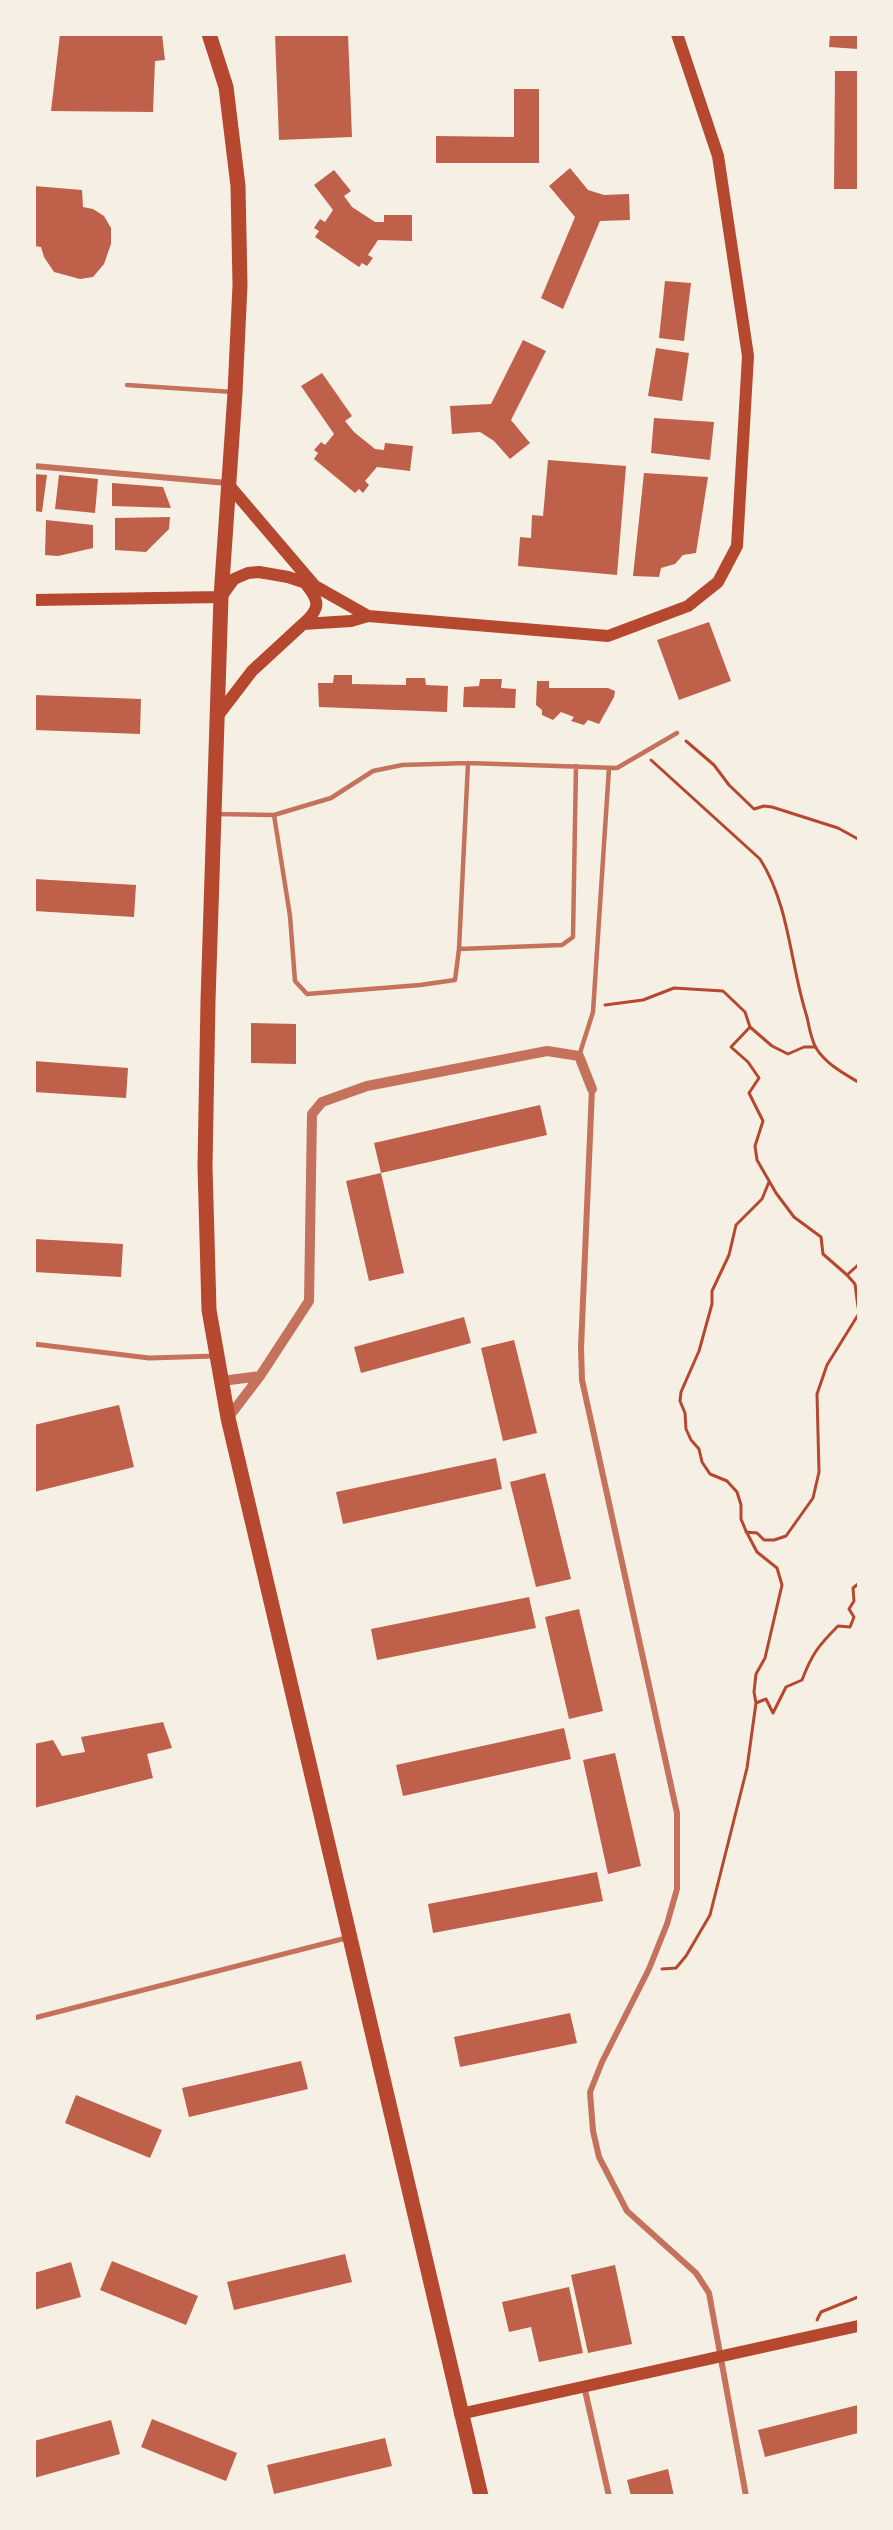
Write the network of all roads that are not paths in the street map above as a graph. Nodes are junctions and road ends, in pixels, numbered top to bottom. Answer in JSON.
{"nodes":[{"id":1,"x":209,"y":34,"type":"edge"},
{"id":2,"x":677,"y":34,"type":"edge"},
{"id":3,"x":127,"y":386,"type":"dead end"},
{"id":4,"x":235,"y":393,"type":"junction"},
{"id":5,"x":34,"y":466,"type":"edge"},
{"id":6,"x":227,"y":483,"type":"junction"},
{"id":7,"x":310,"y":585,"type":"junction"},
{"id":8,"x":221,"y":597,"type":"junction"},
{"id":9,"x":34,"y":600,"type":"edge"},
{"id":10,"x":368,"y":616,"type":"junction"},
{"id":11,"x":303,"y":624,"type":"junction"},
{"id":12,"x":216,"y":718,"type":"junction"},
{"id":13,"x":677,"y":733,"type":"road end"},
{"id":14,"x":468,"y":763,"type":"junction"},
{"id":15,"x":576,"y":766,"type":"junction"},
{"id":16,"x":609,"y":768,"type":"junction"},
{"id":17,"x":213,"y":814,"type":"junction"},
{"id":18,"x":274,"y":815,"type":"junction"},
{"id":19,"x":459,"y":949,"type":"junction"},
{"id":20,"x":579,"y":1056,"type":"junction"},
{"id":21,"x":592,"y":1089,"type":"joint"},
{"id":22,"x":34,"y":1344,"type":"edge"},
{"id":23,"x":218,"y":1356,"type":"junction"},
{"id":24,"x":260,"y":1377,"type":"junction"},
{"id":25,"x":222,"y":1381,"type":"junction"},
{"id":26,"x":228,"y":1418,"type":"junction"},
{"id":27,"x":350,"y":1937,"type":"junction"},
{"id":28,"x":34,"y":2018,"type":"edge"},
{"id":29,"x":858,"y":2326,"type":"edge"},
{"id":30,"x":721,"y":2356,"type":"junction"},
{"id":31,"x":584,"y":2385,"type":"junction"},
{"id":32,"x":460,"y":2414,"type":"junction"},
{"id":33,"x":481,"y":2496,"type":"edge"},
{"id":34,"x":609,"y":2496,"type":"edge"},
{"id":35,"x":746,"y":2496,"type":"edge"}],
"edges":[{"from":1,"to":4,"type":"main road"},
{"from":2,"to":10,"type":"main road"},
{"from":3,"to":4,"type":"lane"},
{"from":4,"to":6,"type":"main road"},
{"from":5,"to":6,"type":"street"},
{"from":6,"to":7,"type":"main road"},
{"from":6,"to":8,"type":"main road"},
{"from":7,"to":8,"type":"main road"},
{"from":7,"to":10,"type":"main road"},
{"from":7,"to":11,"type":"main road"},
{"from":8,"to":9,"type":"main road"},
{"from":8,"to":12,"type":"main road"},
{"from":10,"to":11,"type":"main road"},
{"from":11,"to":12,"type":"main road"},
{"from":12,"to":17,"type":"main road"},
{"from":13,"to":16,"type":"lane"},
{"from":14,"to":15,"type":"lane"},
{"from":14,"to":18,"type":"lane"},
{"from":14,"to":19,"type":"lane"},
{"from":15,"to":16,"type":"lane"},
{"from":15,"to":19,"type":"lane"},
{"from":16,"to":20,"type":"lane"},
{"from":17,"to":18,"type":"lane"},
{"from":17,"to":23,"type":"main road"},
{"from":18,"to":19,"type":"lane"},
{"from":20,"to":21,"type":"street"},
{"from":20,"to":24,"type":"street"},
{"from":21,"to":30,"type":"street"},
{"from":22,"to":23,"type":"street"},
{"from":23,"to":25,"type":"main road"},
{"from":24,"to":25,"type":"street"},
{"from":24,"to":26,"type":"street"},
{"from":25,"to":26,"type":"main road"},
{"from":26,"to":27,"type":"main road"},
{"from":27,"to":28,"type":"street"},
{"from":27,"to":32,"type":"main road"},
{"from":29,"to":30,"type":"main road"},
{"from":30,"to":31,"type":"main road"},
{"from":30,"to":35,"type":"street"},
{"from":31,"to":32,"type":"main road"},
{"from":31,"to":34,"type":"street"},
{"from":32,"to":33,"type":"main road"}]}
